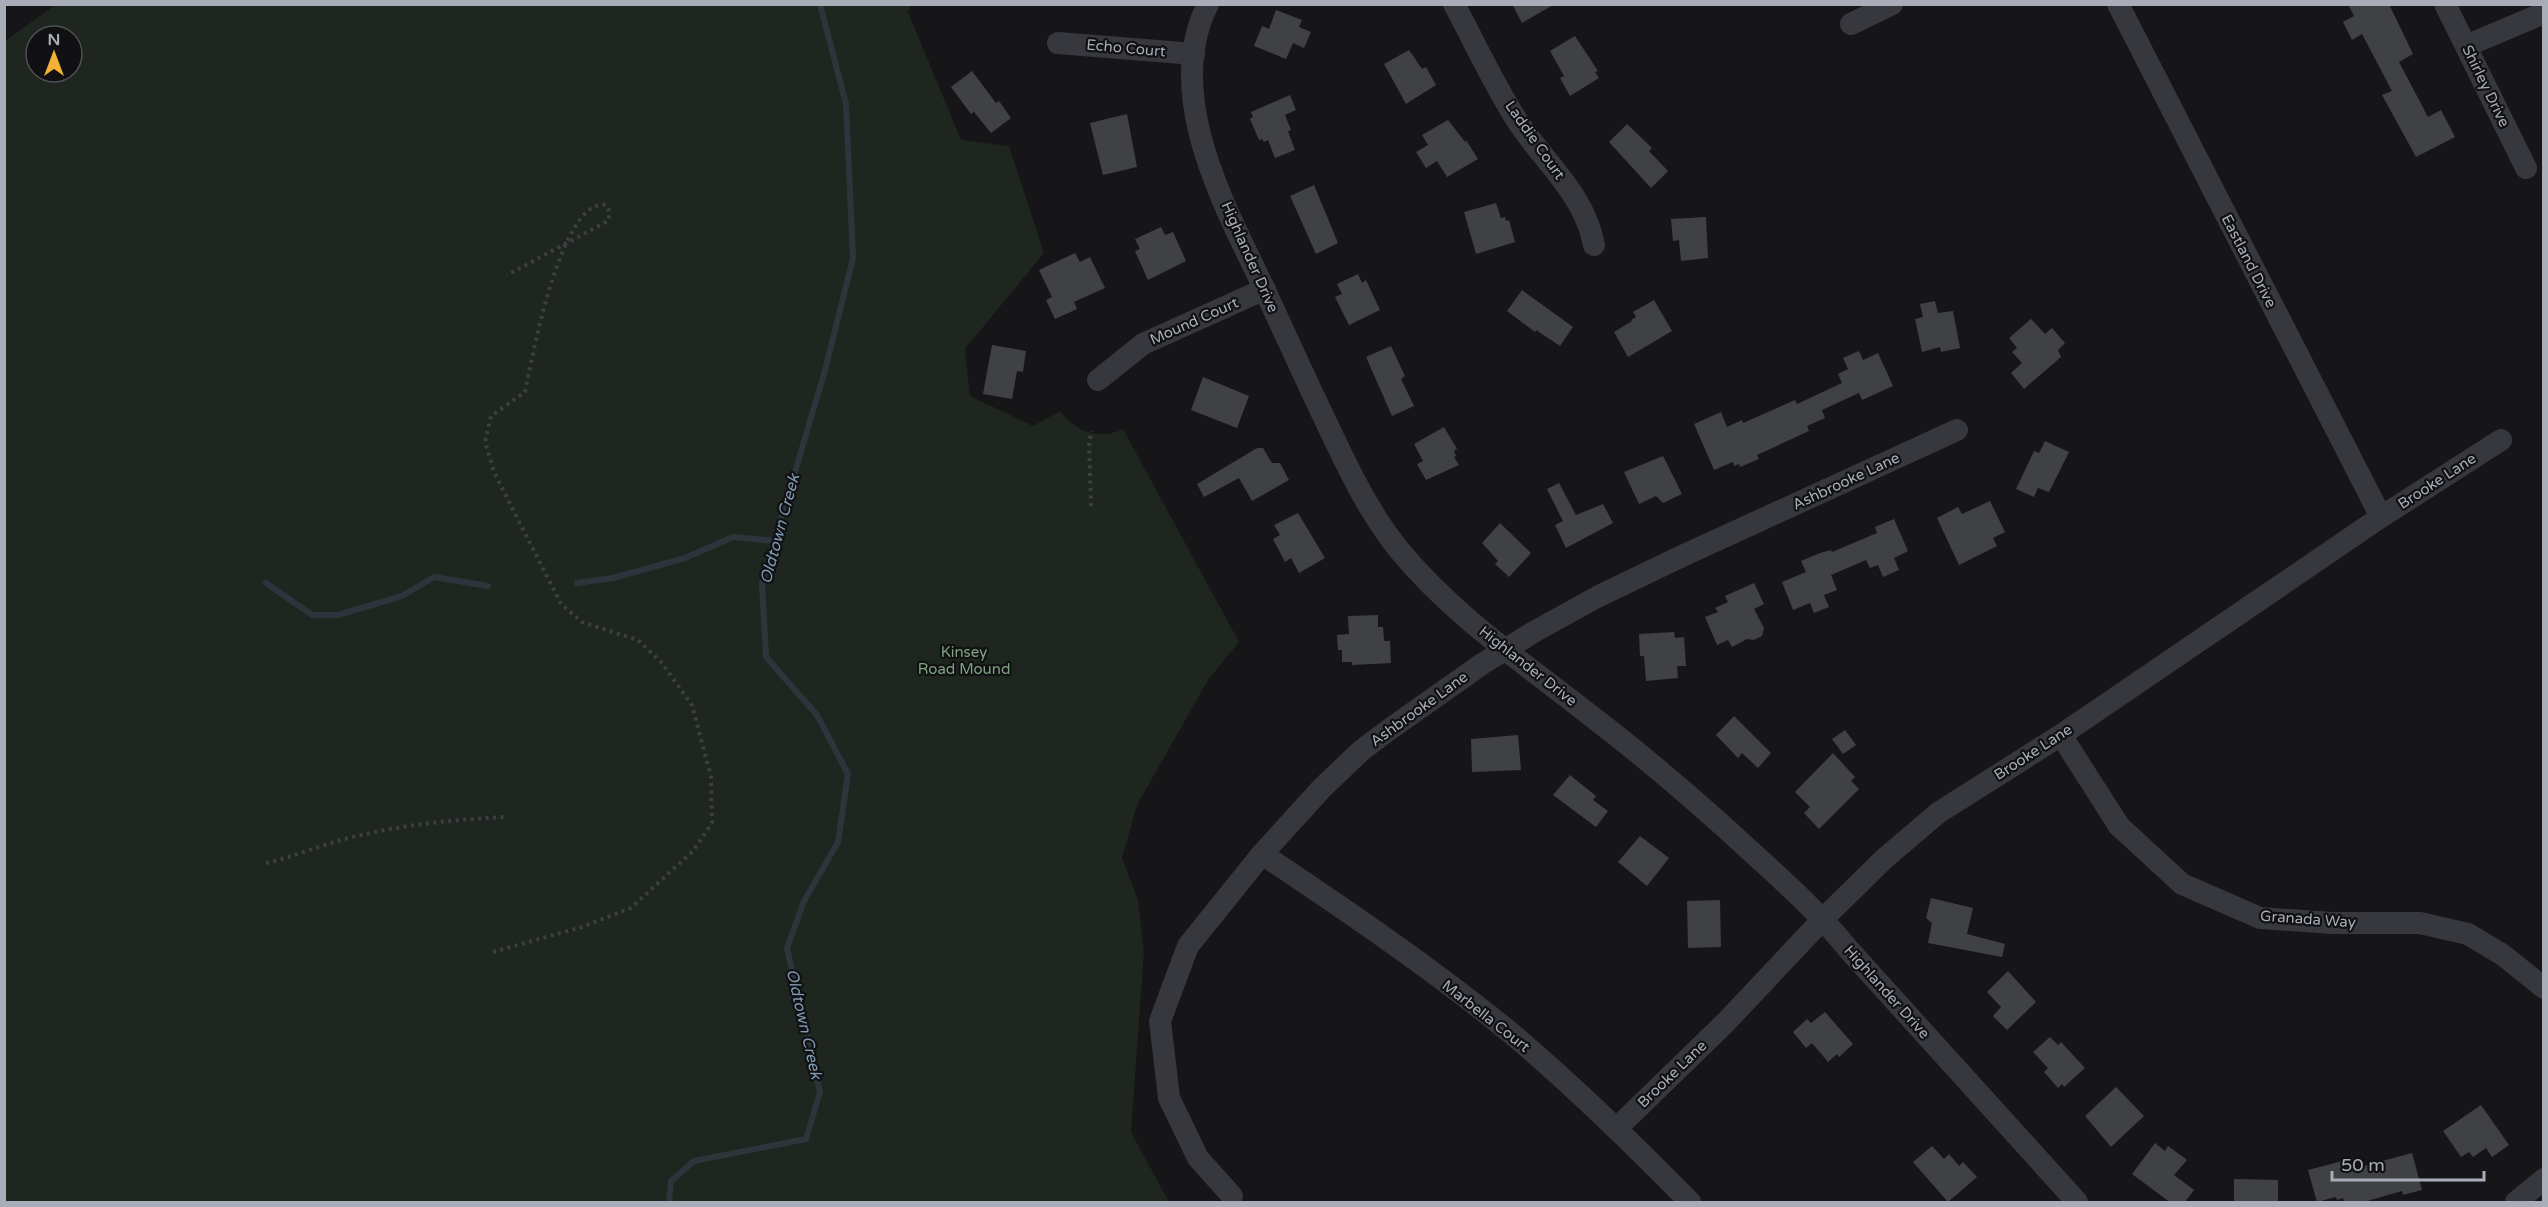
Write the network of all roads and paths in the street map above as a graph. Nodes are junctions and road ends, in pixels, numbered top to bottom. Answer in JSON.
{"nodes":[{"id":1,"x":1209,"y":4,"type":"edge"},
{"id":2,"x":1454,"y":4,"type":"edge"},
{"id":3,"x":1892,"y":4,"type":"edge"},
{"id":4,"x":2118,"y":4,"type":"edge"},
{"id":5,"x":2445,"y":4,"type":"edge"},
{"id":6,"x":2544,"y":13,"type":"edge"},
{"id":7,"x":1851,"y":24,"type":"dead end"},
{"id":8,"x":1058,"y":43,"type":"dead end"},
{"id":9,"x":2466,"y":46,"type":"junction"},
{"id":10,"x":1194,"y":54,"type":"junction"},
{"id":11,"x":2526,"y":168,"type":"dead end"},
{"id":12,"x":567,"y":241,"type":"junction"},
{"id":13,"x":1594,"y":245,"type":"dead end"},
{"id":14,"x":507,"y":275,"type":"dead end"},
{"id":15,"x":1264,"y":289,"type":"junction"},
{"id":16,"x":1098,"y":380,"type":"dead end"},
{"id":17,"x":1957,"y":430,"type":"dead end"},
{"id":18,"x":1092,"y":431,"type":"dead end"},
{"id":19,"x":2501,"y":440,"type":"dead end"},
{"id":20,"x":1091,"y":506,"type":"dead end"},
{"id":21,"x":2381,"y":517,"type":"junction"},
{"id":22,"x":1505,"y":650,"type":"junction"},
{"id":23,"x":2061,"y":735,"type":"junction"},
{"id":24,"x":504,"y":817,"type":"dead end"},
{"id":25,"x":1262,"y":854,"type":"junction"},
{"id":26,"x":266,"y":863,"type":"dead end"},
{"id":27,"x":1824,"y":918,"type":"junction"},
{"id":28,"x":492,"y":952,"type":"dead end"},
{"id":29,"x":2544,"y":988,"type":"edge"},
{"id":30,"x":1618,"y":1127,"type":"junction"},
{"id":31,"x":2544,"y":1179,"type":"edge"},
{"id":32,"x":1232,"y":1196,"type":"dead end"},
{"id":33,"x":1690,"y":1203,"type":"edge"},
{"id":34,"x":2077,"y":1203,"type":"edge"},
{"id":35,"x":2516,"y":1203,"type":"edge"}],
"edges":[{"from":1,"to":10,"type":"street","name":"Highlander Drive"},
{"from":2,"to":13,"type":"street","name":"Laddie Court"},
{"from":3,"to":7,"type":"street"},
{"from":4,"to":21,"type":"street","name":"Eastland Drive"},
{"from":5,"to":9,"type":"street","name":"Shirley Drive"},
{"from":6,"to":9,"type":"street"},
{"from":8,"to":10,"type":"street","name":"Echo Court"},
{"from":9,"to":11,"type":"street","name":"Shirley Drive"},
{"from":10,"to":15,"type":"street","name":"Highlander Drive"},
{"from":12,"to":12,"type":"path"},
{"from":12,"to":14,"type":"path"},
{"from":12,"to":28,"type":"path"},
{"from":15,"to":16,"type":"street","name":"Mound Court"},
{"from":15,"to":22,"type":"street","name":"Highlander Drive"},
{"from":17,"to":22,"type":"street","name":"Ashbrooke Lane"},
{"from":18,"to":20,"type":"path"},
{"from":19,"to":21,"type":"street","name":"Brooke Lane"},
{"from":21,"to":23,"type":"street","name":"Brooke Lane"},
{"from":22,"to":25,"type":"street","name":"Ashbrooke Lane"},
{"from":22,"to":27,"type":"street","name":"Highlander Drive"},
{"from":23,"to":27,"type":"street","name":"Brooke Lane"},
{"from":23,"to":29,"type":"street","name":"Granada Way"},
{"from":24,"to":26,"type":"path"},
{"from":25,"to":30,"type":"street","name":"Marbella Court"},
{"from":25,"to":32,"type":"street","name":"Ashbrooke Lane"},
{"from":27,"to":30,"type":"street","name":"Brooke Lane"},
{"from":27,"to":34,"type":"street","name":"Highlander Drive"},
{"from":30,"to":33,"type":"street","name":"Marbella Court"},
{"from":31,"to":35,"type":"street"}]}
